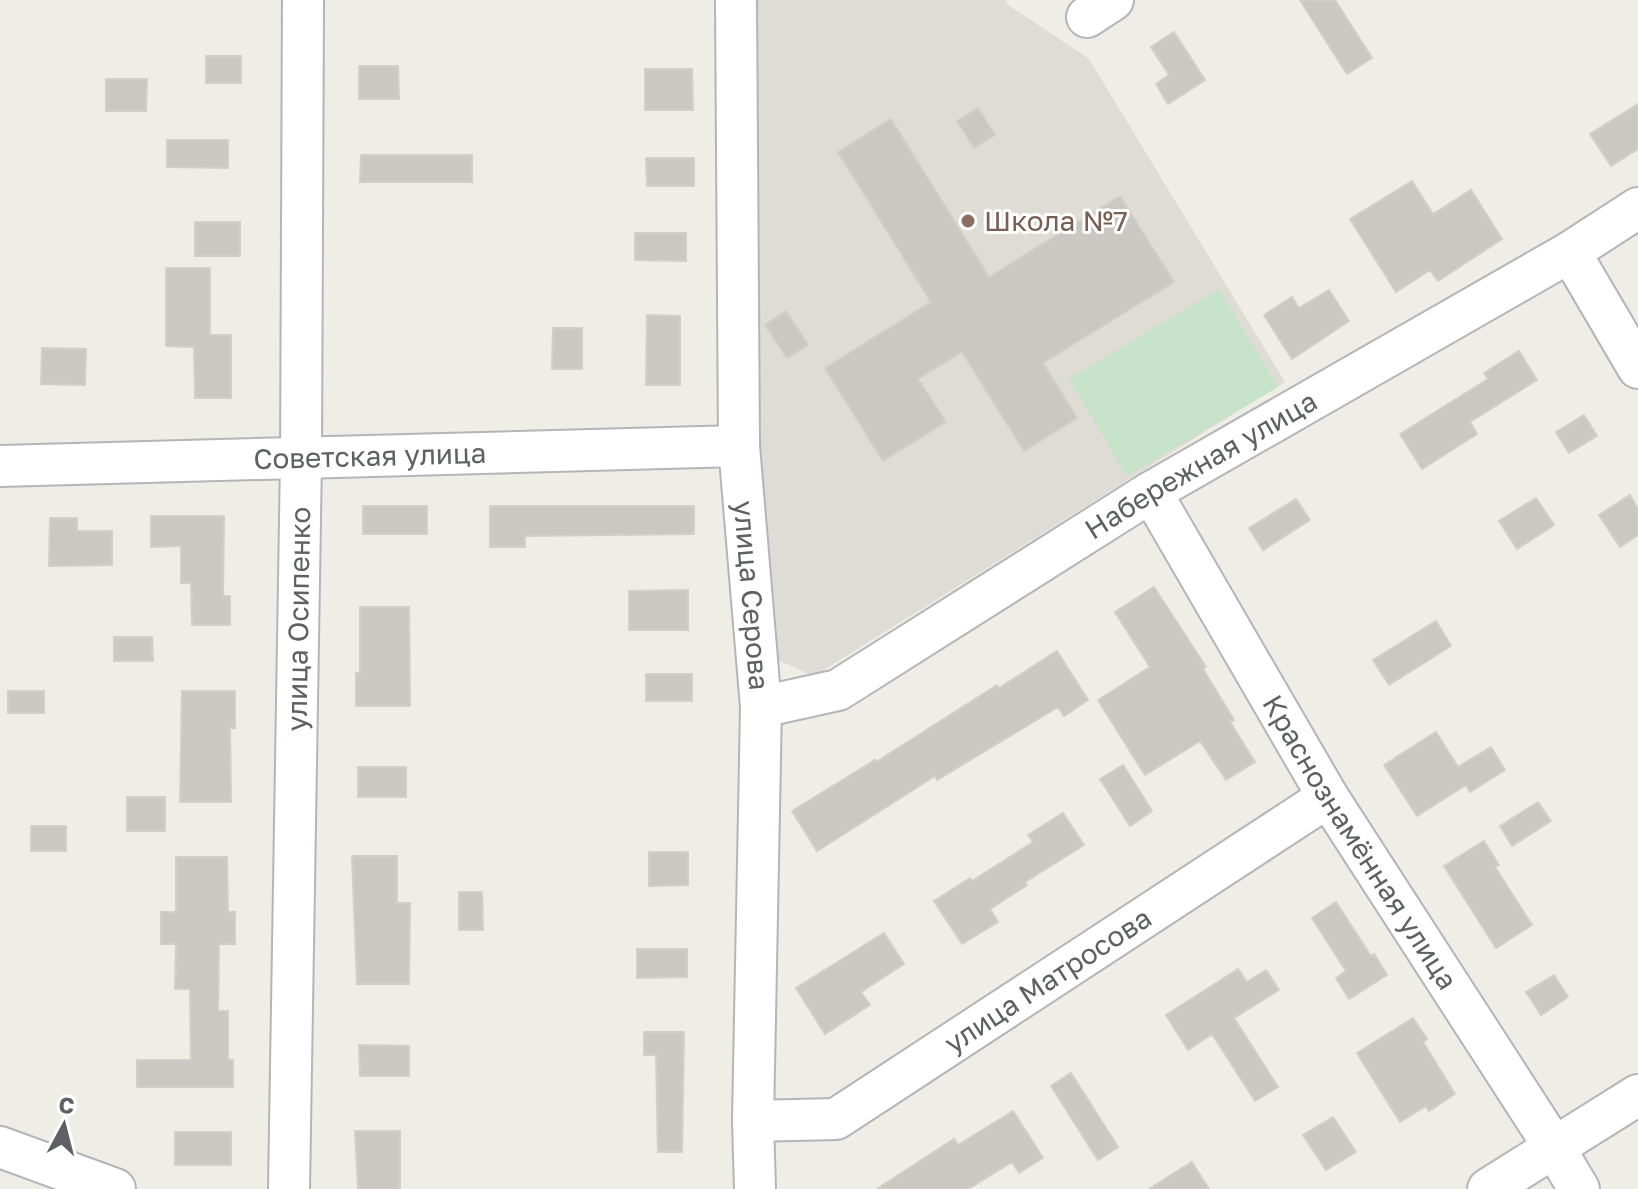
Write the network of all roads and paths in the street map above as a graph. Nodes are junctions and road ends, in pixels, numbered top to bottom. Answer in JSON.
{"nodes":[{"id":1,"x":303,"y":0,"type":"edge"},
{"id":2,"x":736,"y":0,"type":"edge"},
{"id":3,"x":1638,"y":208,"type":"edge"},
{"id":4,"x":1570,"y":252,"type":"junction"},
{"id":5,"x":1638,"y":368,"type":"edge"},
{"id":6,"x":739,"y":446,"type":"junction"},
{"id":7,"x":301,"y":459,"type":"junction"},
{"id":8,"x":0,"y":466,"type":"edge"},
{"id":9,"x":1151,"y":492,"type":"junction"},
{"id":10,"x":761,"y":707,"type":"junction"},
{"id":11,"x":1328,"y":797,"type":"junction"},
{"id":12,"x":1638,"y":1095,"type":"edge"},
{"id":13,"x":753,"y":1121,"type":"junction"},
{"id":14,"x":0,"y":1147,"type":"edge"},
{"id":15,"x":1554,"y":1147,"type":"junction"},
{"id":16,"x":115,"y":1189,"type":"edge"},
{"id":17,"x":289,"y":1189,"type":"edge"},
{"id":18,"x":755,"y":1189,"type":"edge"},
{"id":19,"x":1488,"y":1189,"type":"edge"},
{"id":20,"x":1579,"y":1189,"type":"edge"}],
"edges":[{"from":1,"to":7,"type":"street","name":"улица Осипенко"},
{"from":2,"to":6,"type":"street","name":"улица Серова"},
{"from":3,"to":4,"type":"street","name":"Набережная улица"},
{"from":4,"to":5,"type":"street"},
{"from":4,"to":9,"type":"street","name":"Набережная улица"},
{"from":6,"to":7,"type":"street","name":"Советская улица"},
{"from":6,"to":10,"type":"street","name":"улица Серова"},
{"from":7,"to":8,"type":"street","name":"Советская улица"},
{"from":7,"to":17,"type":"street","name":"улица Осипенко"},
{"from":9,"to":10,"type":"street","name":"Набережная улица"},
{"from":9,"to":11,"type":"street","name":"Краснознамённая улица"},
{"from":10,"to":13,"type":"street","name":"улица Серова"},
{"from":11,"to":13,"type":"street","name":"улица Матросова"},
{"from":11,"to":15,"type":"street","name":"Краснознамённая улица"},
{"from":12,"to":15,"type":"street"},
{"from":13,"to":18,"type":"street","name":"улица Серова"},
{"from":14,"to":16,"type":"street"},
{"from":15,"to":19,"type":"street"},
{"from":15,"to":20,"type":"street","name":"Краснознамённая улица"}]}
